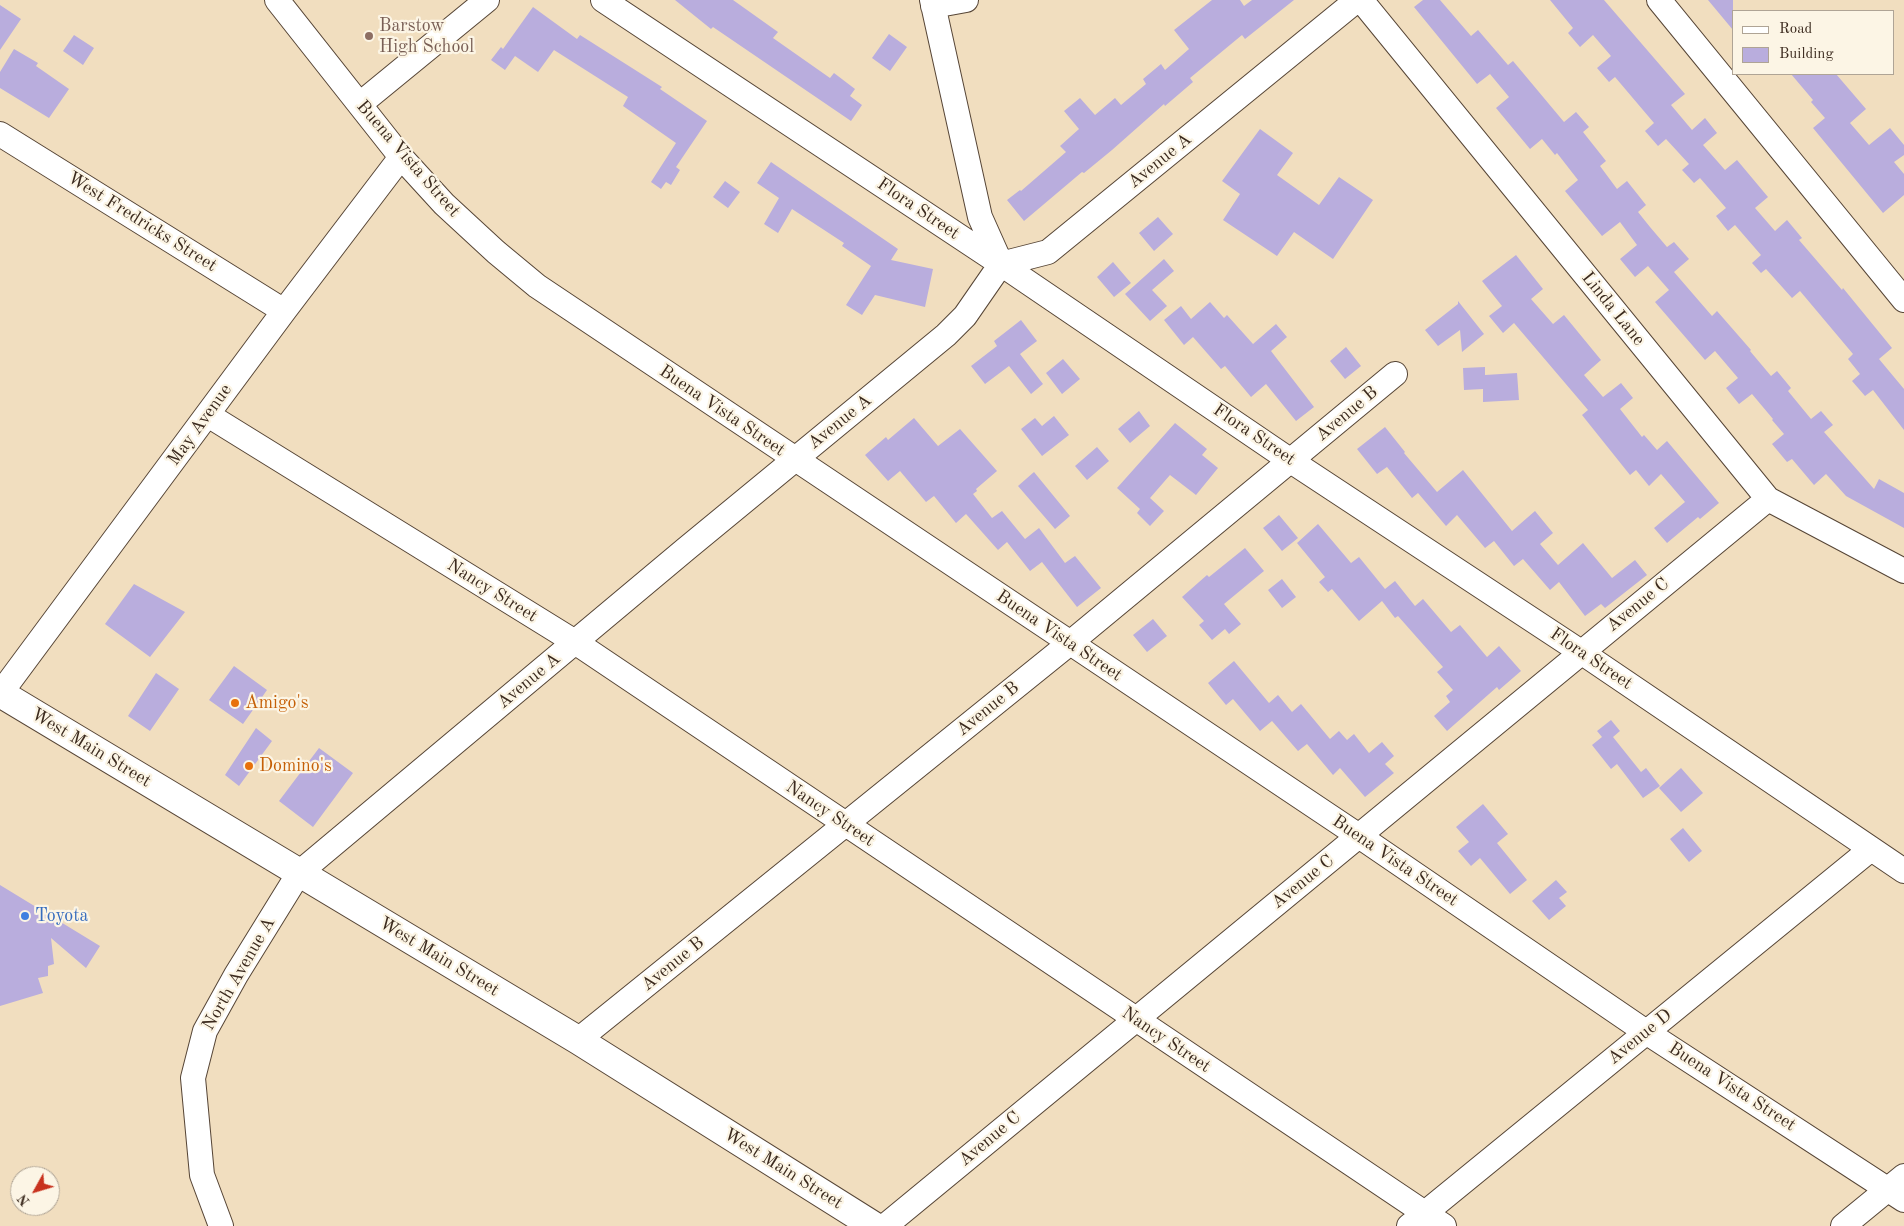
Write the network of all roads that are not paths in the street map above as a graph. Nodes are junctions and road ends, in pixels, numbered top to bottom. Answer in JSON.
{"nodes":[{"id":1,"x":277,"y":0,"type":"edge"},
{"id":2,"x":488,"y":0,"type":"edge"},
{"id":3,"x":603,"y":0,"type":"edge"},
{"id":4,"x":966,"y":0,"type":"edge"},
{"id":5,"x":1357,"y":0,"type":"edge"},
{"id":6,"x":1362,"y":0,"type":"edge"},
{"id":7,"x":1659,"y":0,"type":"edge"},
{"id":8,"x":932,"y":3,"type":"edge"},
{"id":9,"x":360,"y":104,"type":"junction"},
{"id":10,"x":0,"y":134,"type":"edge"},
{"id":11,"x":401,"y":157,"type":"junction"},
{"id":12,"x":1001,"y":264,"type":"junction"},
{"id":13,"x":1904,"y":300,"type":"edge"},
{"id":14,"x":284,"y":311,"type":"junction"},
{"id":15,"x":1395,"y":374,"type":"dead end"},
{"id":16,"x":208,"y":416,"type":"junction"},
{"id":17,"x":795,"y":460,"type":"junction"},
{"id":18,"x":1291,"y":461,"type":"junction"},
{"id":19,"x":1768,"y":499,"type":"junction"},
{"id":20,"x":1904,"y":571,"type":"edge"},
{"id":21,"x":575,"y":642,"type":"junction"},
{"id":22,"x":1070,"y":643,"type":"junction"},
{"id":23,"x":1581,"y":652,"type":"junction"},
{"id":24,"x":0,"y":693,"type":"edge"},
{"id":25,"x":845,"y":823,"type":"junction"},
{"id":26,"x":1359,"y":836,"type":"junction"},
{"id":27,"x":1871,"y":849,"type":"junction"},
{"id":28,"x":1904,"y":871,"type":"edge"},
{"id":29,"x":299,"y":873,"type":"junction"},
{"id":30,"x":1135,"y":1019,"type":"junction"},
{"id":31,"x":1646,"y":1032,"type":"junction"},
{"id":32,"x":578,"y":1040,"type":"junction"},
{"id":33,"x":1899,"y":1189,"type":"edge"},
{"id":34,"x":1426,"y":1222,"type":"edge"},
{"id":35,"x":221,"y":1226,"type":"edge"},
{"id":36,"x":874,"y":1226,"type":"edge"},
{"id":37,"x":885,"y":1226,"type":"edge"},
{"id":38,"x":1843,"y":1226,"type":"edge"}],
"edges":[{"from":1,"to":9,"type":"street","name":"Buena Vista Street"},
{"from":2,"to":9,"type":"street"},
{"from":3,"to":12,"type":"street","name":"Flora Street"},
{"from":4,"to":8,"type":"street"},
{"from":5,"to":12,"type":"street","name":"Avenue A"},
{"from":6,"to":19,"type":"street","name":"Linda Lane"},
{"from":7,"to":13,"type":"street"},
{"from":8,"to":12,"type":"street"},
{"from":9,"to":11,"type":"street","name":"Buena Vista Street"},
{"from":10,"to":14,"type":"street","name":"West Fredricks Street"},
{"from":11,"to":14,"type":"street","name":"May Avenue"},
{"from":11,"to":17,"type":"street","name":"Buena Vista Street"},
{"from":12,"to":17,"type":"street","name":"Avenue A"},
{"from":12,"to":18,"type":"street","name":"Flora Street"},
{"from":14,"to":16,"type":"street","name":"May Avenue"},
{"from":15,"to":18,"type":"street","name":"Avenue B"},
{"from":16,"to":21,"type":"street","name":"Nancy Street"},
{"from":16,"to":24,"type":"street","name":"May Avenue"},
{"from":17,"to":21,"type":"street","name":"Avenue A"},
{"from":17,"to":22,"type":"street","name":"Buena Vista Street"},
{"from":18,"to":22,"type":"street","name":"Avenue B"},
{"from":18,"to":23,"type":"street","name":"Flora Street"},
{"from":19,"to":20,"type":"street","name":"Linda Lane"},
{"from":19,"to":23,"type":"street","name":"Avenue C"},
{"from":21,"to":25,"type":"street","name":"Nancy Street"},
{"from":21,"to":29,"type":"street","name":"Avenue A"},
{"from":22,"to":25,"type":"street","name":"Avenue B"},
{"from":22,"to":26,"type":"street","name":"Buena Vista Street"},
{"from":23,"to":26,"type":"street","name":"Avenue C"},
{"from":23,"to":27,"type":"street","name":"Flora Street"},
{"from":24,"to":29,"type":"main road","name":"West Main Street"},
{"from":25,"to":30,"type":"street","name":"Nancy Street"},
{"from":25,"to":32,"type":"street","name":"Avenue B"},
{"from":26,"to":30,"type":"street","name":"Avenue C"},
{"from":26,"to":31,"type":"street","name":"Buena Vista Street"},
{"from":27,"to":28,"type":"street","name":"Flora Street"},
{"from":27,"to":31,"type":"street","name":"Avenue D"},
{"from":29,"to":32,"type":"main road","name":"West Main Street"},
{"from":29,"to":35,"type":"street","name":"North Avenue A"},
{"from":30,"to":34,"type":"street","name":"Nancy Street"},
{"from":30,"to":37,"type":"street","name":"Avenue C"},
{"from":31,"to":33,"type":"street","name":"Buena Vista Street"},
{"from":31,"to":34,"type":"street","name":"Avenue D"},
{"from":32,"to":36,"type":"main road","name":"West Main Street"},
{"from":33,"to":38,"type":"street"}]}
